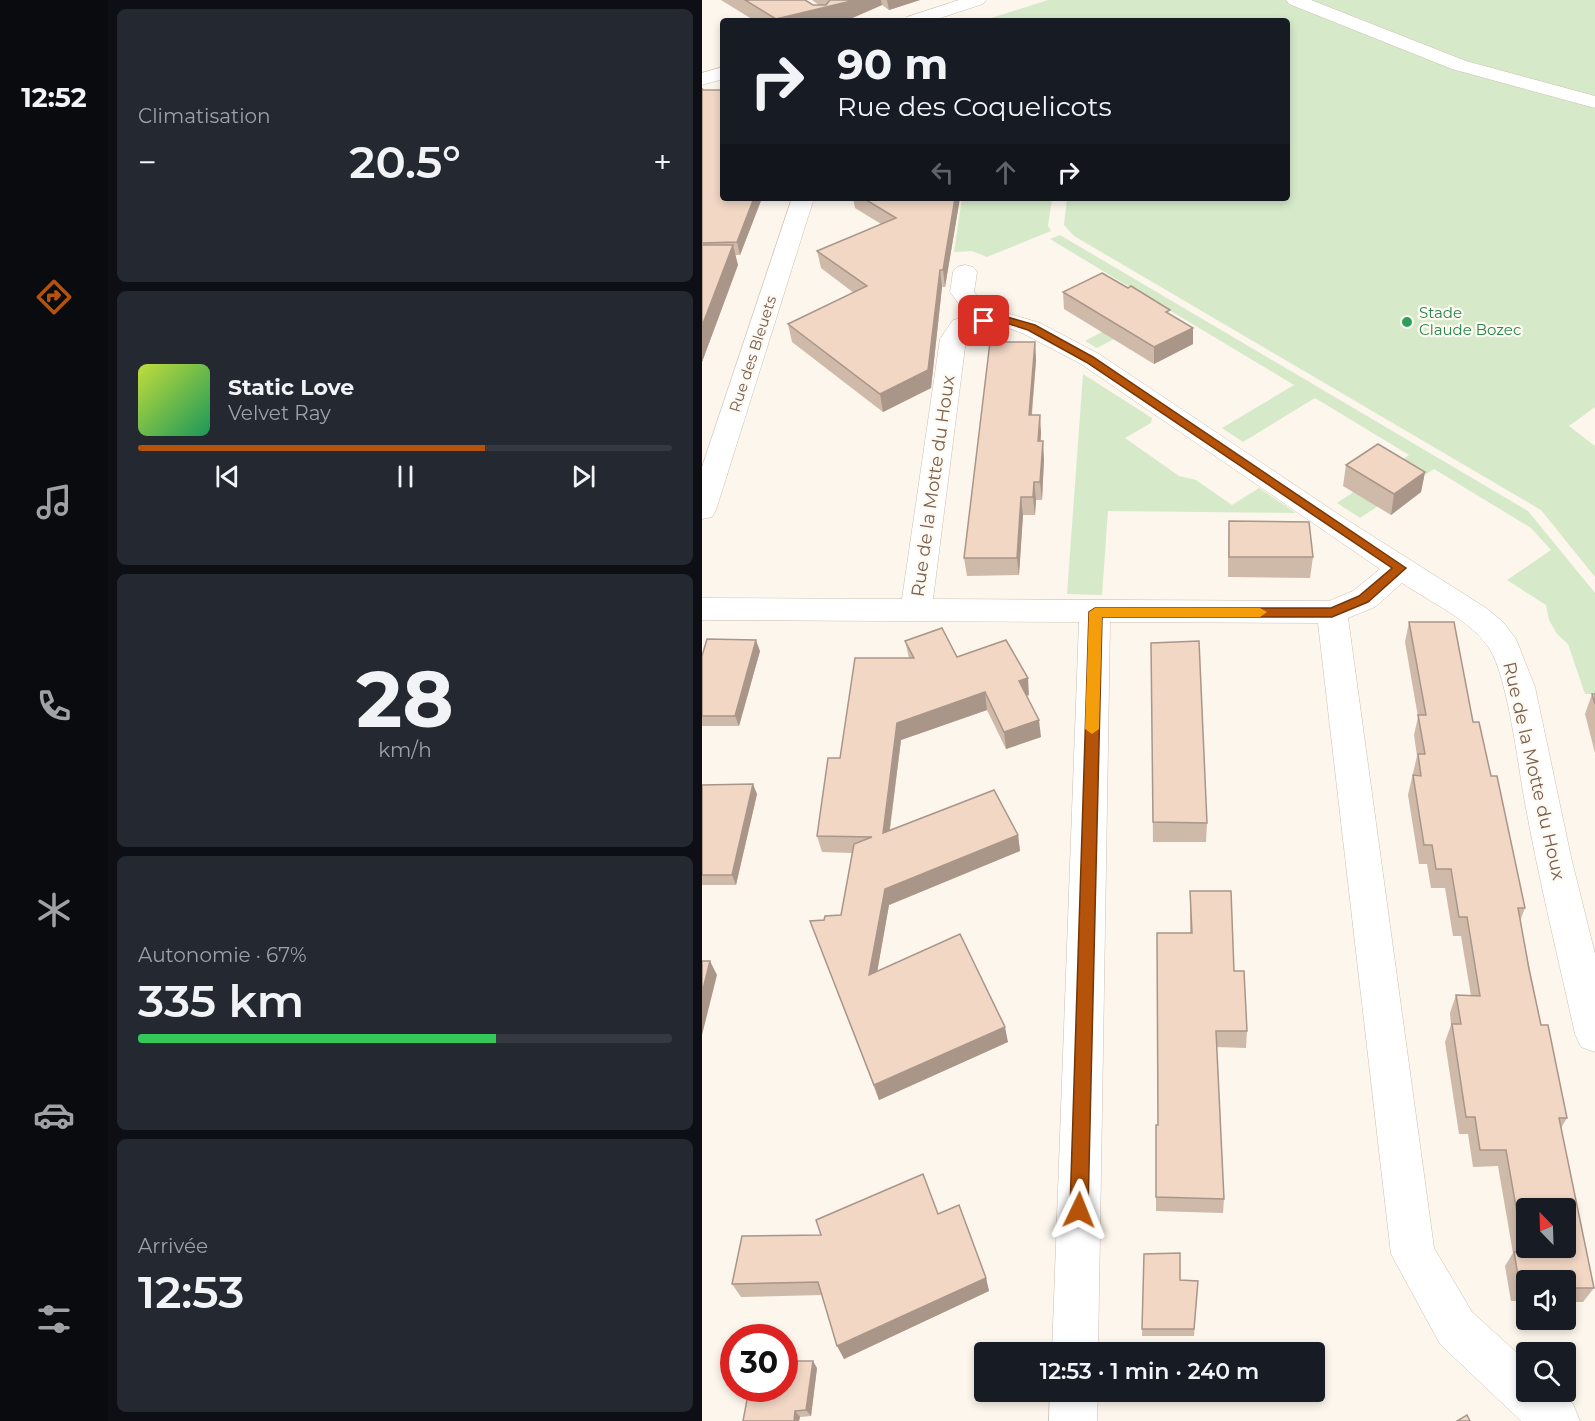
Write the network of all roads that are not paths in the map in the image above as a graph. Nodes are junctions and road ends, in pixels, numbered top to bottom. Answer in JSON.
{"nodes":[{"id":1,"x":977,"y":0,"type":"edge"},
{"id":2,"x":1295,"y":0,"type":"edge"},
{"id":3,"x":922,"y":18,"type":"edge"},
{"id":4,"x":720,"y":74,"type":"edge"},
{"id":5,"x":702,"y":78,"type":"edge"},
{"id":6,"x":1595,"y":102,"type":"edge"},
{"id":7,"x":802,"y":201,"type":"edge"},
{"id":8,"x":965,"y":272,"type":"dead end"},
{"id":9,"x":984,"y":321,"type":"junction"},
{"id":10,"x":702,"y":510,"type":"edge"},
{"id":11,"x":1400,"y":568,"type":"junction"},
{"id":12,"x":702,"y":609,"type":"edge"},
{"id":13,"x":915,"y":610,"type":"junction"},
{"id":14,"x":1095,"y":612,"type":"junction"},
{"id":15,"x":1332,"y":612,"type":"junction"},
{"id":16,"x":1595,"y":1034,"type":"edge"},
{"id":17,"x":1075,"y":1342,"type":"edge"},
{"id":18,"x":1074,"y":1402,"type":"edge"},
{"id":19,"x":1073,"y":1421,"type":"edge"},
{"id":20,"x":1556,"y":1421,"type":"edge"}],
"edges":[{"from":1,"to":3,"type":"street"},
{"from":2,"to":6,"type":"street"},
{"from":4,"to":5,"type":"street"},
{"from":7,"to":10,"type":"street","name":"Rue des Bleuets"},
{"from":8,"to":9,"type":"street"},
{"from":9,"to":11,"type":"street","name":"Rue de la Motte du Houx"},
{"from":9,"to":13,"type":"street","name":"Rue de la Motte du Houx"},
{"from":11,"to":15,"type":"street"},
{"from":11,"to":16,"type":"street","name":"Rue de la Motte du Houx"},
{"from":12,"to":13,"type":"street"},
{"from":13,"to":14,"type":"street"},
{"from":14,"to":15,"type":"street"},
{"from":14,"to":17,"type":"street"},
{"from":15,"to":20,"type":"street"},
{"from":18,"to":19,"type":"street"}]}
